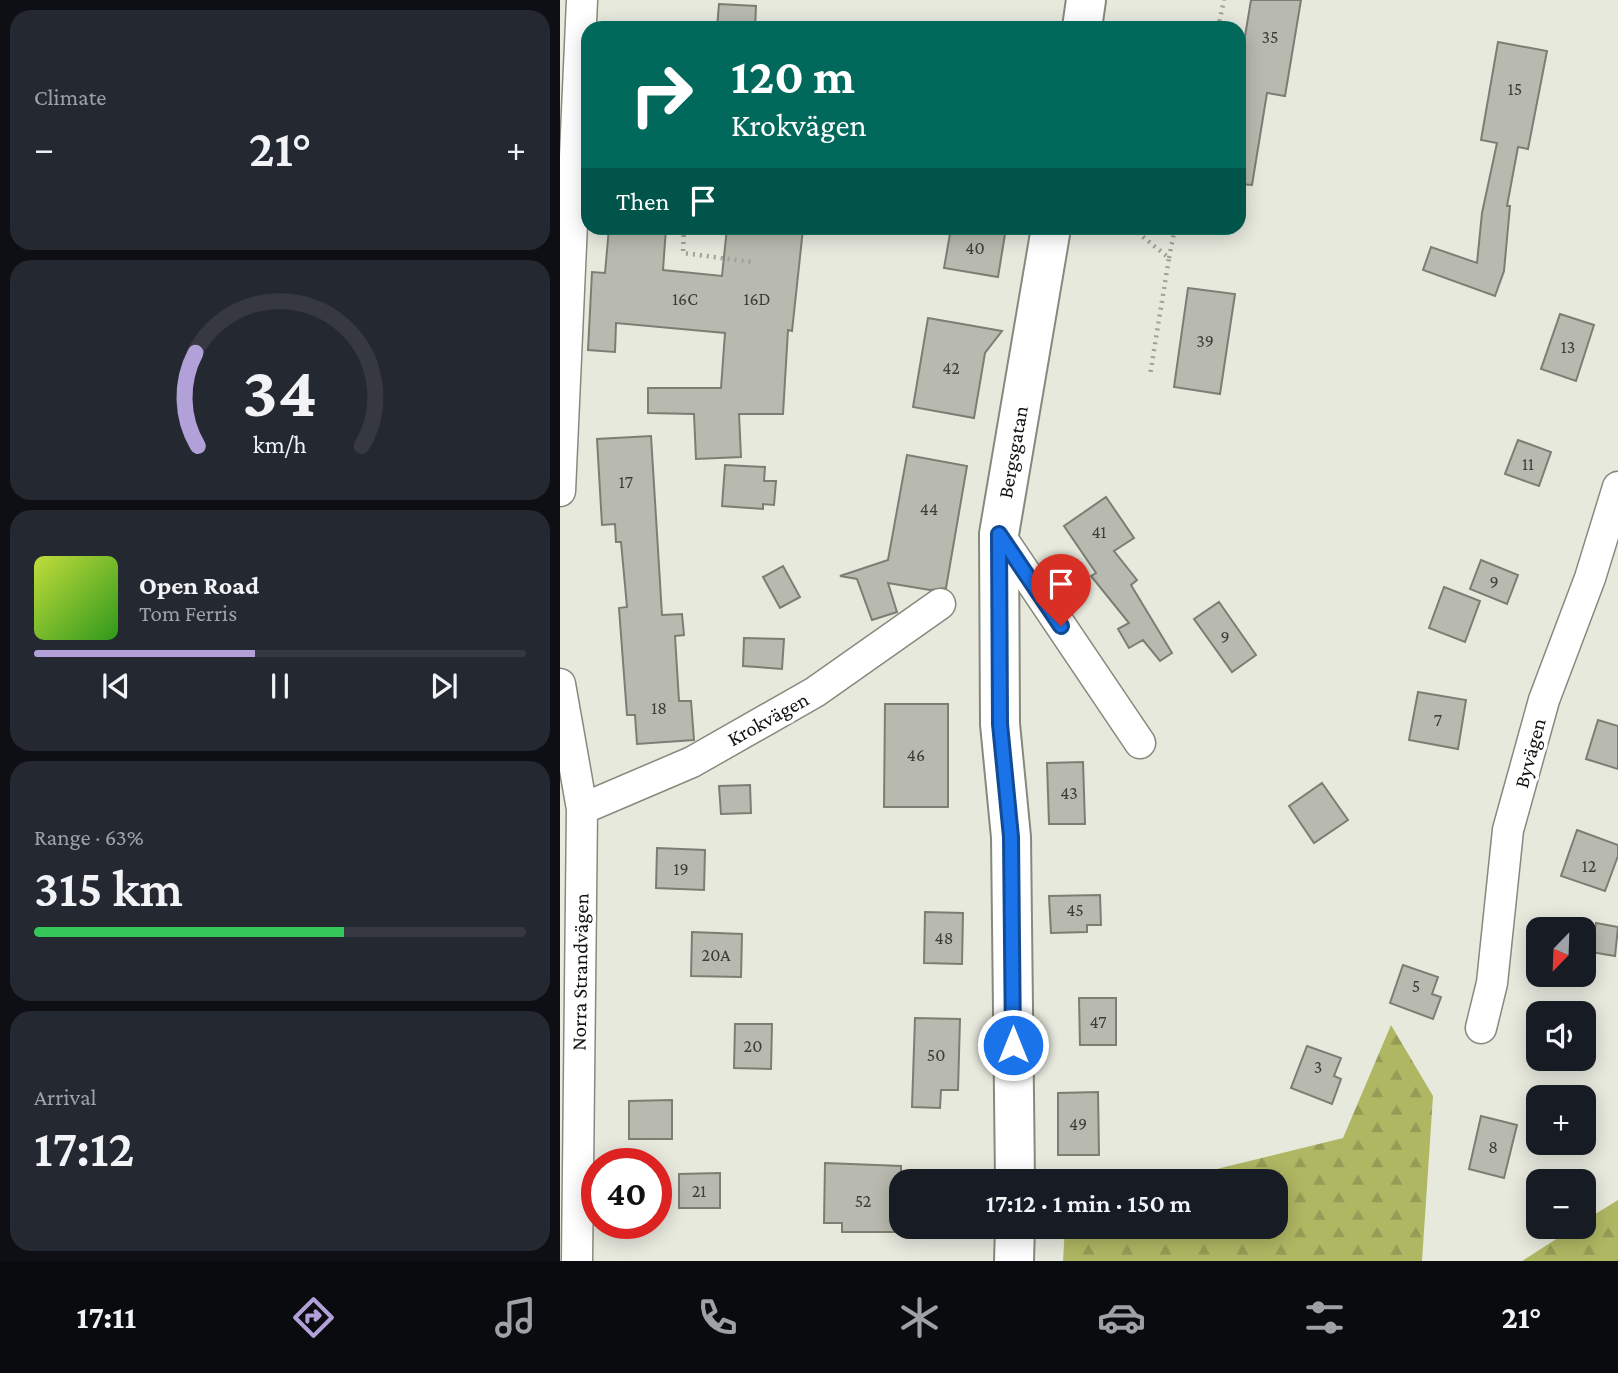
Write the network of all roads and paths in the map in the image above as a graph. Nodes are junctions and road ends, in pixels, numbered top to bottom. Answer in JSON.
{"nodes":[{"id":1,"x":582,"y":0,"type":"edge"},
{"id":2,"x":1086,"y":0,"type":"edge"},
{"id":3,"x":1224,"y":0,"type":"edge"},
{"id":4,"x":581,"y":21,"type":"edge"},
{"id":5,"x":1083,"y":21,"type":"edge"},
{"id":6,"x":1220,"y":21,"type":"edge"},
{"id":7,"x":581,"y":22,"type":"edge"},
{"id":8,"x":683,"y":235,"type":"edge"},
{"id":9,"x":1050,"y":235,"type":"edge"},
{"id":10,"x":1141,"y":235,"type":"edge"},
{"id":11,"x":1174,"y":235,"type":"edge"},
{"id":12,"x":1169,"y":258,"type":"junction"},
{"id":13,"x":752,"y":262,"type":"dead end"},
{"id":14,"x":1150,"y":375,"type":"dead end"},
{"id":15,"x":1618,"y":487,"type":"edge"},
{"id":16,"x":560,"y":491,"type":"edge"},
{"id":17,"x":999,"y":534,"type":"junction"},
{"id":18,"x":940,"y":604,"type":"dead end"},
{"id":19,"x":560,"y":684,"type":"edge"},
{"id":20,"x":1140,"y":743,"type":"dead end"},
{"id":21,"x":582,"y":809,"type":"junction"},
{"id":22,"x":1481,"y":1028,"type":"dead end"},
{"id":23,"x":1015,"y":1169,"type":"edge"},
{"id":24,"x":1015,"y":1239,"type":"edge"},
{"id":25,"x":577,"y":1261,"type":"edge"},
{"id":26,"x":1014,"y":1261,"type":"edge"}],
"edges":[{"from":1,"to":4,"type":"street"},
{"from":2,"to":5,"type":"street"},
{"from":3,"to":6,"type":"path"},
{"from":7,"to":16,"type":"street"},
{"from":8,"to":13,"type":"path"},
{"from":9,"to":17,"type":"street","name":"Bergsgatan"},
{"from":10,"to":12,"type":"path"},
{"from":11,"to":12,"type":"path"},
{"from":12,"to":14,"type":"path"},
{"from":15,"to":22,"type":"street","name":"Byvägen"},
{"from":17,"to":20,"type":"street"},
{"from":17,"to":23,"type":"street","name":"Bergsgatan"},
{"from":18,"to":21,"type":"street","name":"Krokvägen"},
{"from":19,"to":21,"type":"street","name":"Norra Strandvägen"},
{"from":21,"to":25,"type":"street","name":"Norra Strandvägen"},
{"from":24,"to":26,"type":"street"}]}
